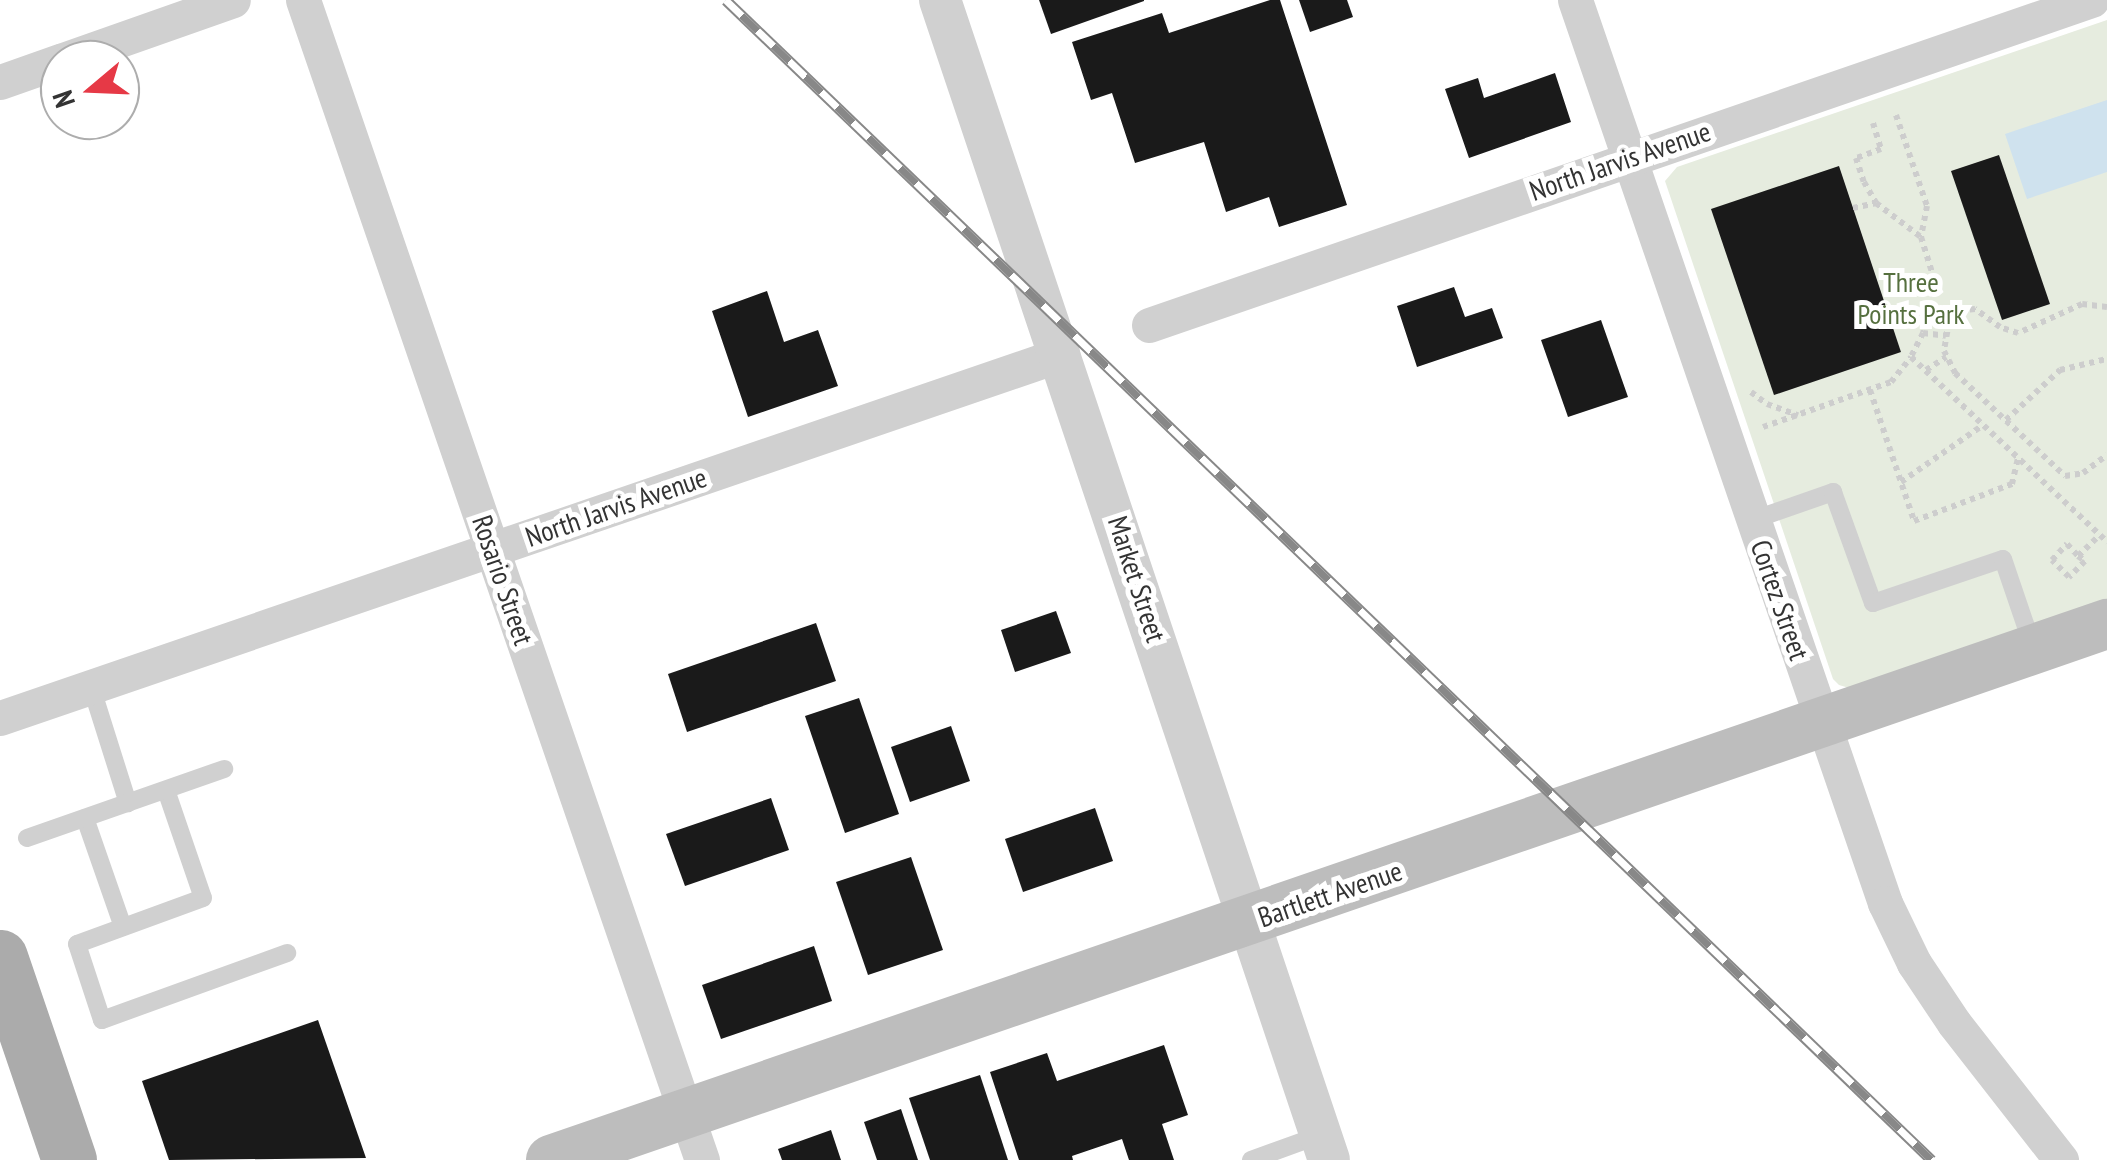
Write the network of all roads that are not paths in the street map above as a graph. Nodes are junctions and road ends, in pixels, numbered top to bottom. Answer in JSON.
{"nodes":[{"id":1,"x":233,"y":0,"type":"edge"},
{"id":2,"x":303,"y":0,"type":"edge"},
{"id":3,"x":940,"y":0,"type":"edge"},
{"id":4,"x":1575,"y":0,"type":"edge"},
{"id":5,"x":2092,"y":0,"type":"edge"},
{"id":6,"x":118,"y":40,"type":"edge"},
{"id":7,"x":40,"y":68,"type":"edge"},
{"id":8,"x":0,"y":82,"type":"edge"},
{"id":9,"x":1628,"y":158,"type":"junction"},
{"id":10,"x":1149,"y":325,"type":"dead end"},
{"id":11,"x":1062,"y":354,"type":"junction"},
{"id":12,"x":1752,"y":520,"type":"junction"},
{"id":13,"x":492,"y":550,"type":"junction"},
{"id":14,"x":2107,"y":624,"type":"edge"},
{"id":15,"x":2034,"y":650,"type":"junction"},
{"id":16,"x":91,"y":686,"type":"junction"},
{"id":17,"x":0,"y":718,"type":"edge"},
{"id":18,"x":1822,"y":724,"type":"junction"},
{"id":19,"x":224,"y":769,"type":"dead end"},
{"id":20,"x":166,"y":790,"type":"junction"},
{"id":21,"x":128,"y":803,"type":"junction"},
{"id":22,"x":85,"y":818,"type":"junction"},
{"id":23,"x":27,"y":838,"type":"dead end"},
{"id":24,"x":1251,"y":922,"type":"junction"},
{"id":25,"x":123,"y":927,"type":"junction"},
{"id":26,"x":287,"y":953,"type":"dead end"},
{"id":27,"x":0,"y":957,"type":"edge"},
{"id":28,"x":686,"y":1113,"type":"junction"},
{"id":29,"x":1325,"y":1147,"type":"edge"},
{"id":30,"x":69,"y":1160,"type":"edge"},
{"id":31,"x":551,"y":1160,"type":"edge"},
{"id":32,"x":702,"y":1160,"type":"edge"},
{"id":33,"x":1250,"y":1160,"type":"edge"},
{"id":34,"x":2061,"y":1160,"type":"edge"}],
"edges":[{"from":1,"to":6,"type":"street"},
{"from":2,"to":13,"type":"street","name":"Rosario Street"},
{"from":3,"to":11,"type":"street","name":"Market Street"},
{"from":4,"to":9,"type":"street","name":"Cortez Street"},
{"from":5,"to":9,"type":"street","name":"North Jarvis Avenue"},
{"from":7,"to":8,"type":"street"},
{"from":9,"to":10,"type":"street","name":"North Jarvis Avenue"},
{"from":9,"to":12,"type":"street","name":"Cortez Street"},
{"from":11,"to":13,"type":"street","name":"North Jarvis Avenue"},
{"from":11,"to":24,"type":"street","name":"Market Street"},
{"from":12,"to":15,"type":"lane"},
{"from":12,"to":18,"type":"street","name":"Cortez Street"},
{"from":13,"to":16,"type":"street","name":"North Jarvis Avenue"},
{"from":13,"to":28,"type":"street","name":"Rosario Street"},
{"from":14,"to":15,"type":"main road","name":"Bartlett Avenue"},
{"from":15,"to":18,"type":"main road","name":"Bartlett Avenue"},
{"from":16,"to":17,"type":"street","name":"North Jarvis Avenue"},
{"from":16,"to":21,"type":"lane"},
{"from":18,"to":24,"type":"main road","name":"Bartlett Avenue"},
{"from":18,"to":34,"type":"street","name":"Cortez Street"},
{"from":19,"to":20,"type":"lane"},
{"from":20,"to":21,"type":"lane"},
{"from":20,"to":25,"type":"lane"},
{"from":21,"to":22,"type":"lane"},
{"from":22,"to":23,"type":"lane"},
{"from":22,"to":25,"type":"lane"},
{"from":24,"to":28,"type":"main road","name":"Bartlett Avenue"},
{"from":24,"to":29,"type":"street","name":"Market Street"},
{"from":25,"to":26,"type":"lane"},
{"from":27,"to":30,"type":"main road"},
{"from":28,"to":31,"type":"main road","name":"Bartlett Avenue"},
{"from":28,"to":32,"type":"street","name":"Rosario Street"},
{"from":29,"to":33,"type":"lane"}]}
